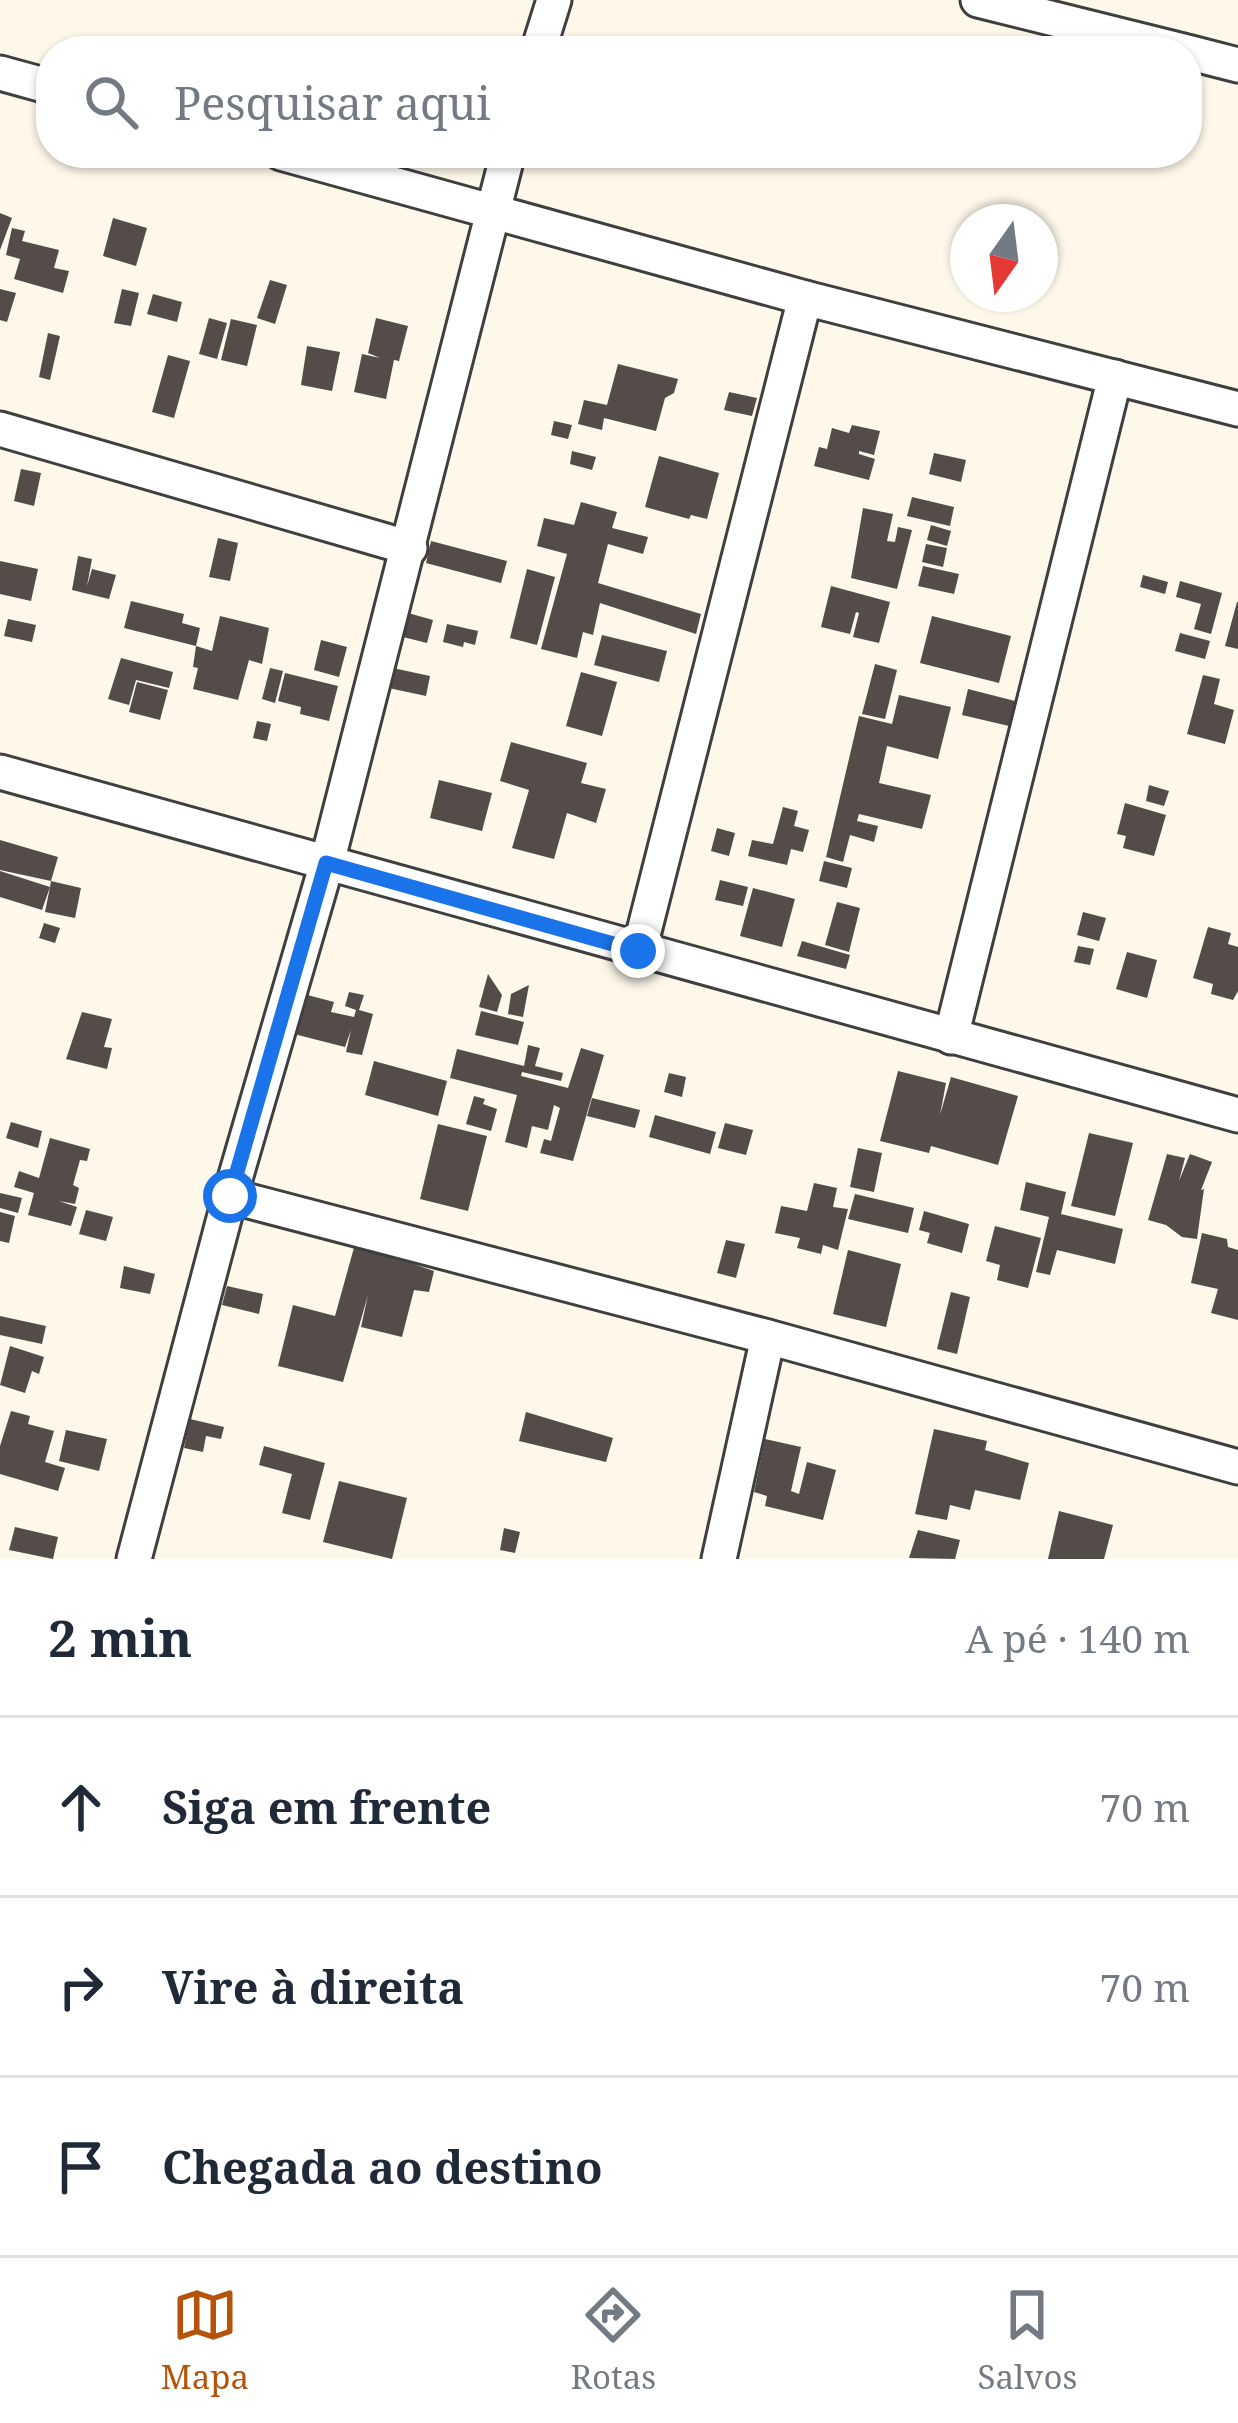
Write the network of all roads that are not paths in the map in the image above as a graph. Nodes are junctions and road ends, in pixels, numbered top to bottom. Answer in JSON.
{"nodes":[{"id":1,"x":554,"y":0,"type":"edge"},
{"id":2,"x":979,"y":0,"type":"edge"},
{"id":3,"x":543,"y":36,"type":"edge"},
{"id":4,"x":1122,"y":36,"type":"edge"},
{"id":5,"x":1202,"y":56,"type":"edge"},
{"id":6,"x":1238,"y":65,"type":"edge"},
{"id":7,"x":0,"y":73,"type":"edge"},
{"id":8,"x":36,"y":83,"type":"edge"},
{"id":9,"x":334,"y":168,"type":"edge"},
{"id":10,"x":503,"y":168,"type":"edge"},
{"id":11,"x":490,"y":212,"type":"junction"},
{"id":12,"x":805,"y":298,"type":"junction"},
{"id":13,"x":1115,"y":377,"type":"junction"},
{"id":14,"x":1238,"y":409,"type":"edge"},
{"id":15,"x":0,"y":429,"type":"edge"},
{"id":16,"x":410,"y":548,"type":"junction"},
{"id":17,"x":0,"y":772,"type":"edge"},
{"id":18,"x":326,"y":863,"type":"junction"},
{"id":19,"x":638,"y":951,"type":"junction"},
{"id":20,"x":951,"y":1037,"type":"junction"},
{"id":21,"x":1238,"y":1115,"type":"edge"},
{"id":22,"x":230,"y":1196,"type":"junction"},
{"id":23,"x":768,"y":1336,"type":"junction"},
{"id":24,"x":1238,"y":1467,"type":"edge"},
{"id":25,"x":134,"y":1559,"type":"edge"},
{"id":26,"x":719,"y":1559,"type":"edge"}],
"edges":[{"from":1,"to":3,"type":"street"},
{"from":2,"to":4,"type":"street"},
{"from":5,"to":6,"type":"street"},
{"from":7,"to":8,"type":"street"},
{"from":9,"to":11,"type":"street"},
{"from":10,"to":11,"type":"street"},
{"from":11,"to":12,"type":"street"},
{"from":11,"to":16,"type":"street"},
{"from":12,"to":13,"type":"street"},
{"from":12,"to":19,"type":"street"},
{"from":13,"to":14,"type":"street"},
{"from":13,"to":20,"type":"street"},
{"from":15,"to":16,"type":"street"},
{"from":16,"to":18,"type":"street"},
{"from":17,"to":18,"type":"street"},
{"from":18,"to":19,"type":"street"},
{"from":18,"to":22,"type":"street"},
{"from":19,"to":20,"type":"street"},
{"from":20,"to":21,"type":"street"},
{"from":22,"to":23,"type":"street"},
{"from":22,"to":25,"type":"street"},
{"from":23,"to":24,"type":"street"},
{"from":23,"to":26,"type":"street"}]}
